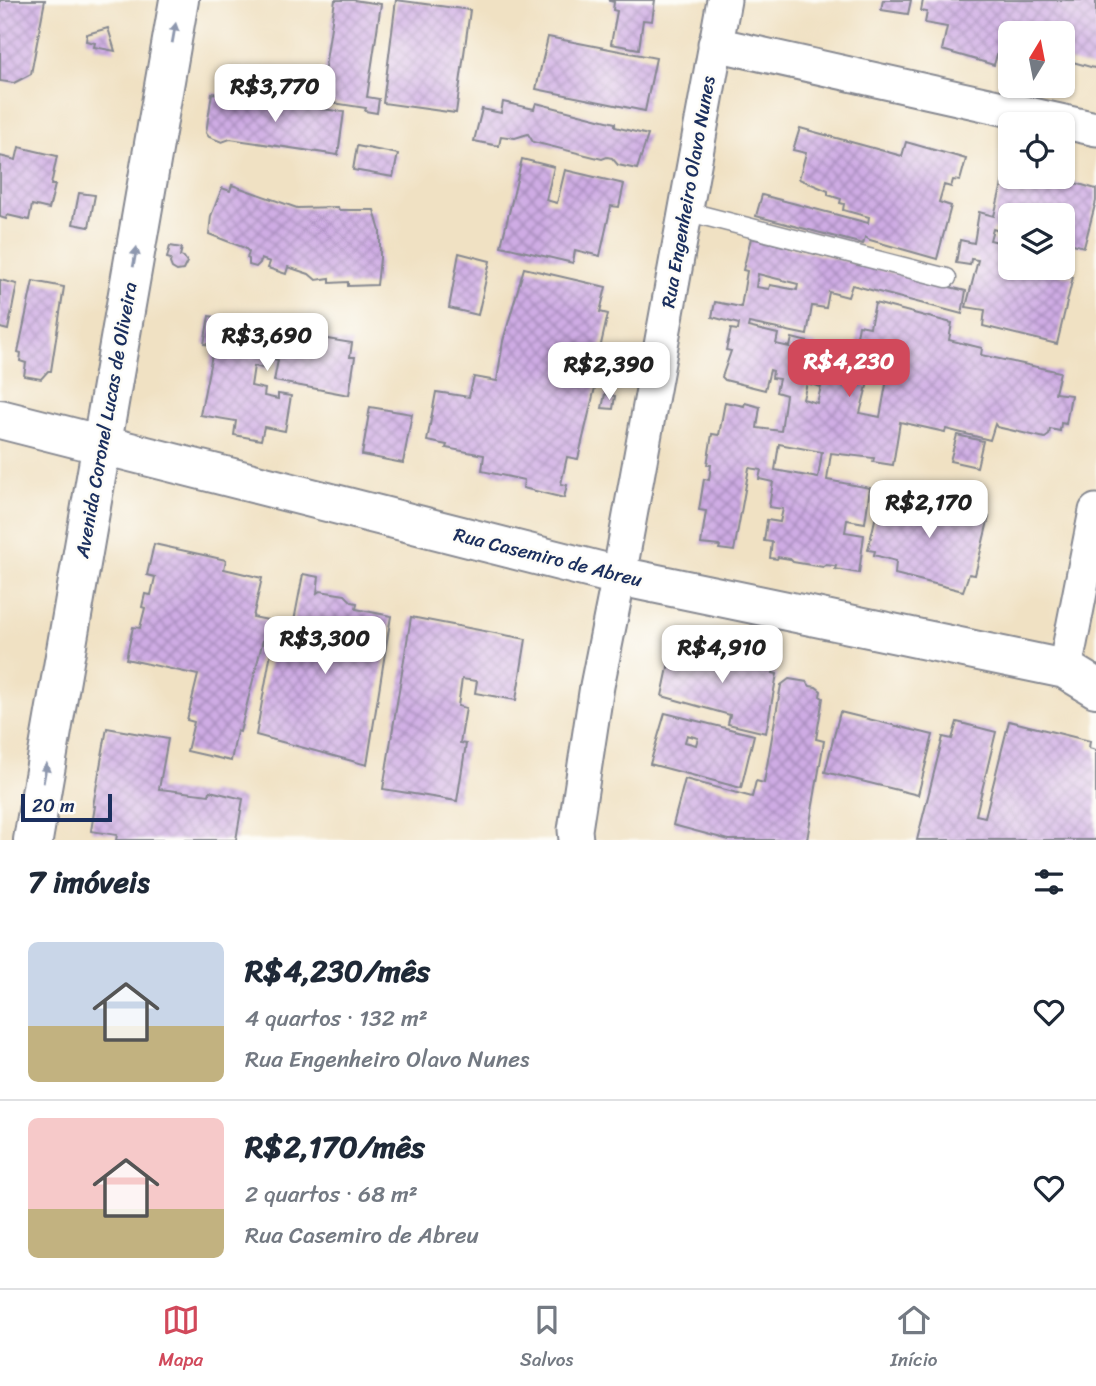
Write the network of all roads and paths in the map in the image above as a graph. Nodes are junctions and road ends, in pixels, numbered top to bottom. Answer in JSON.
{"nodes":[{"id":1,"x":179,"y":0,"type":"edge"},
{"id":2,"x":724,"y":0,"type":"edge"},
{"id":3,"x":715,"y":44,"type":"junction"},
{"id":4,"x":1096,"y":129,"type":"edge"},
{"id":5,"x":685,"y":211,"type":"junction"},
{"id":6,"x":947,"y":278,"type":"dead end"},
{"id":7,"x":0,"y":419,"type":"edge"},
{"id":8,"x":102,"y":445,"type":"junction"},
{"id":9,"x":1096,"y":511,"type":"edge"},
{"id":10,"x":619,"y":576,"type":"junction"},
{"id":11,"x":1080,"y":678,"type":"edge"},
{"id":12,"x":33,"y":840,"type":"edge"},
{"id":13,"x":576,"y":840,"type":"edge"}],
"edges":[{"from":8,"to":1,"type":"street","name":"Avenida Coronel Lucas de Oliveira","one_way":true},
{"from":2,"to":3,"type":"street","name":"Rua Engenheiro Olavo Nunes"},
{"from":3,"to":4,"type":"street"},
{"from":3,"to":5,"type":"street","name":"Rua Engenheiro Olavo Nunes"},
{"from":5,"to":6,"type":"lane"},
{"from":5,"to":10,"type":"street","name":"Rua Engenheiro Olavo Nunes"},
{"from":7,"to":8,"type":"street","name":"Rua Casemiro de Abreu"},
{"from":8,"to":10,"type":"street","name":"Rua Casemiro de Abreu"},
{"from":12,"to":8,"type":"street","name":"Avenida Coronel Lucas de Oliveira","one_way":true},
{"from":9,"to":11,"type":"street"},
{"from":10,"to":11,"type":"street","name":"Rua Casemiro de Abreu"},
{"from":10,"to":13,"type":"street","name":"Rua Engenheiro Olavo Nunes"}]}
